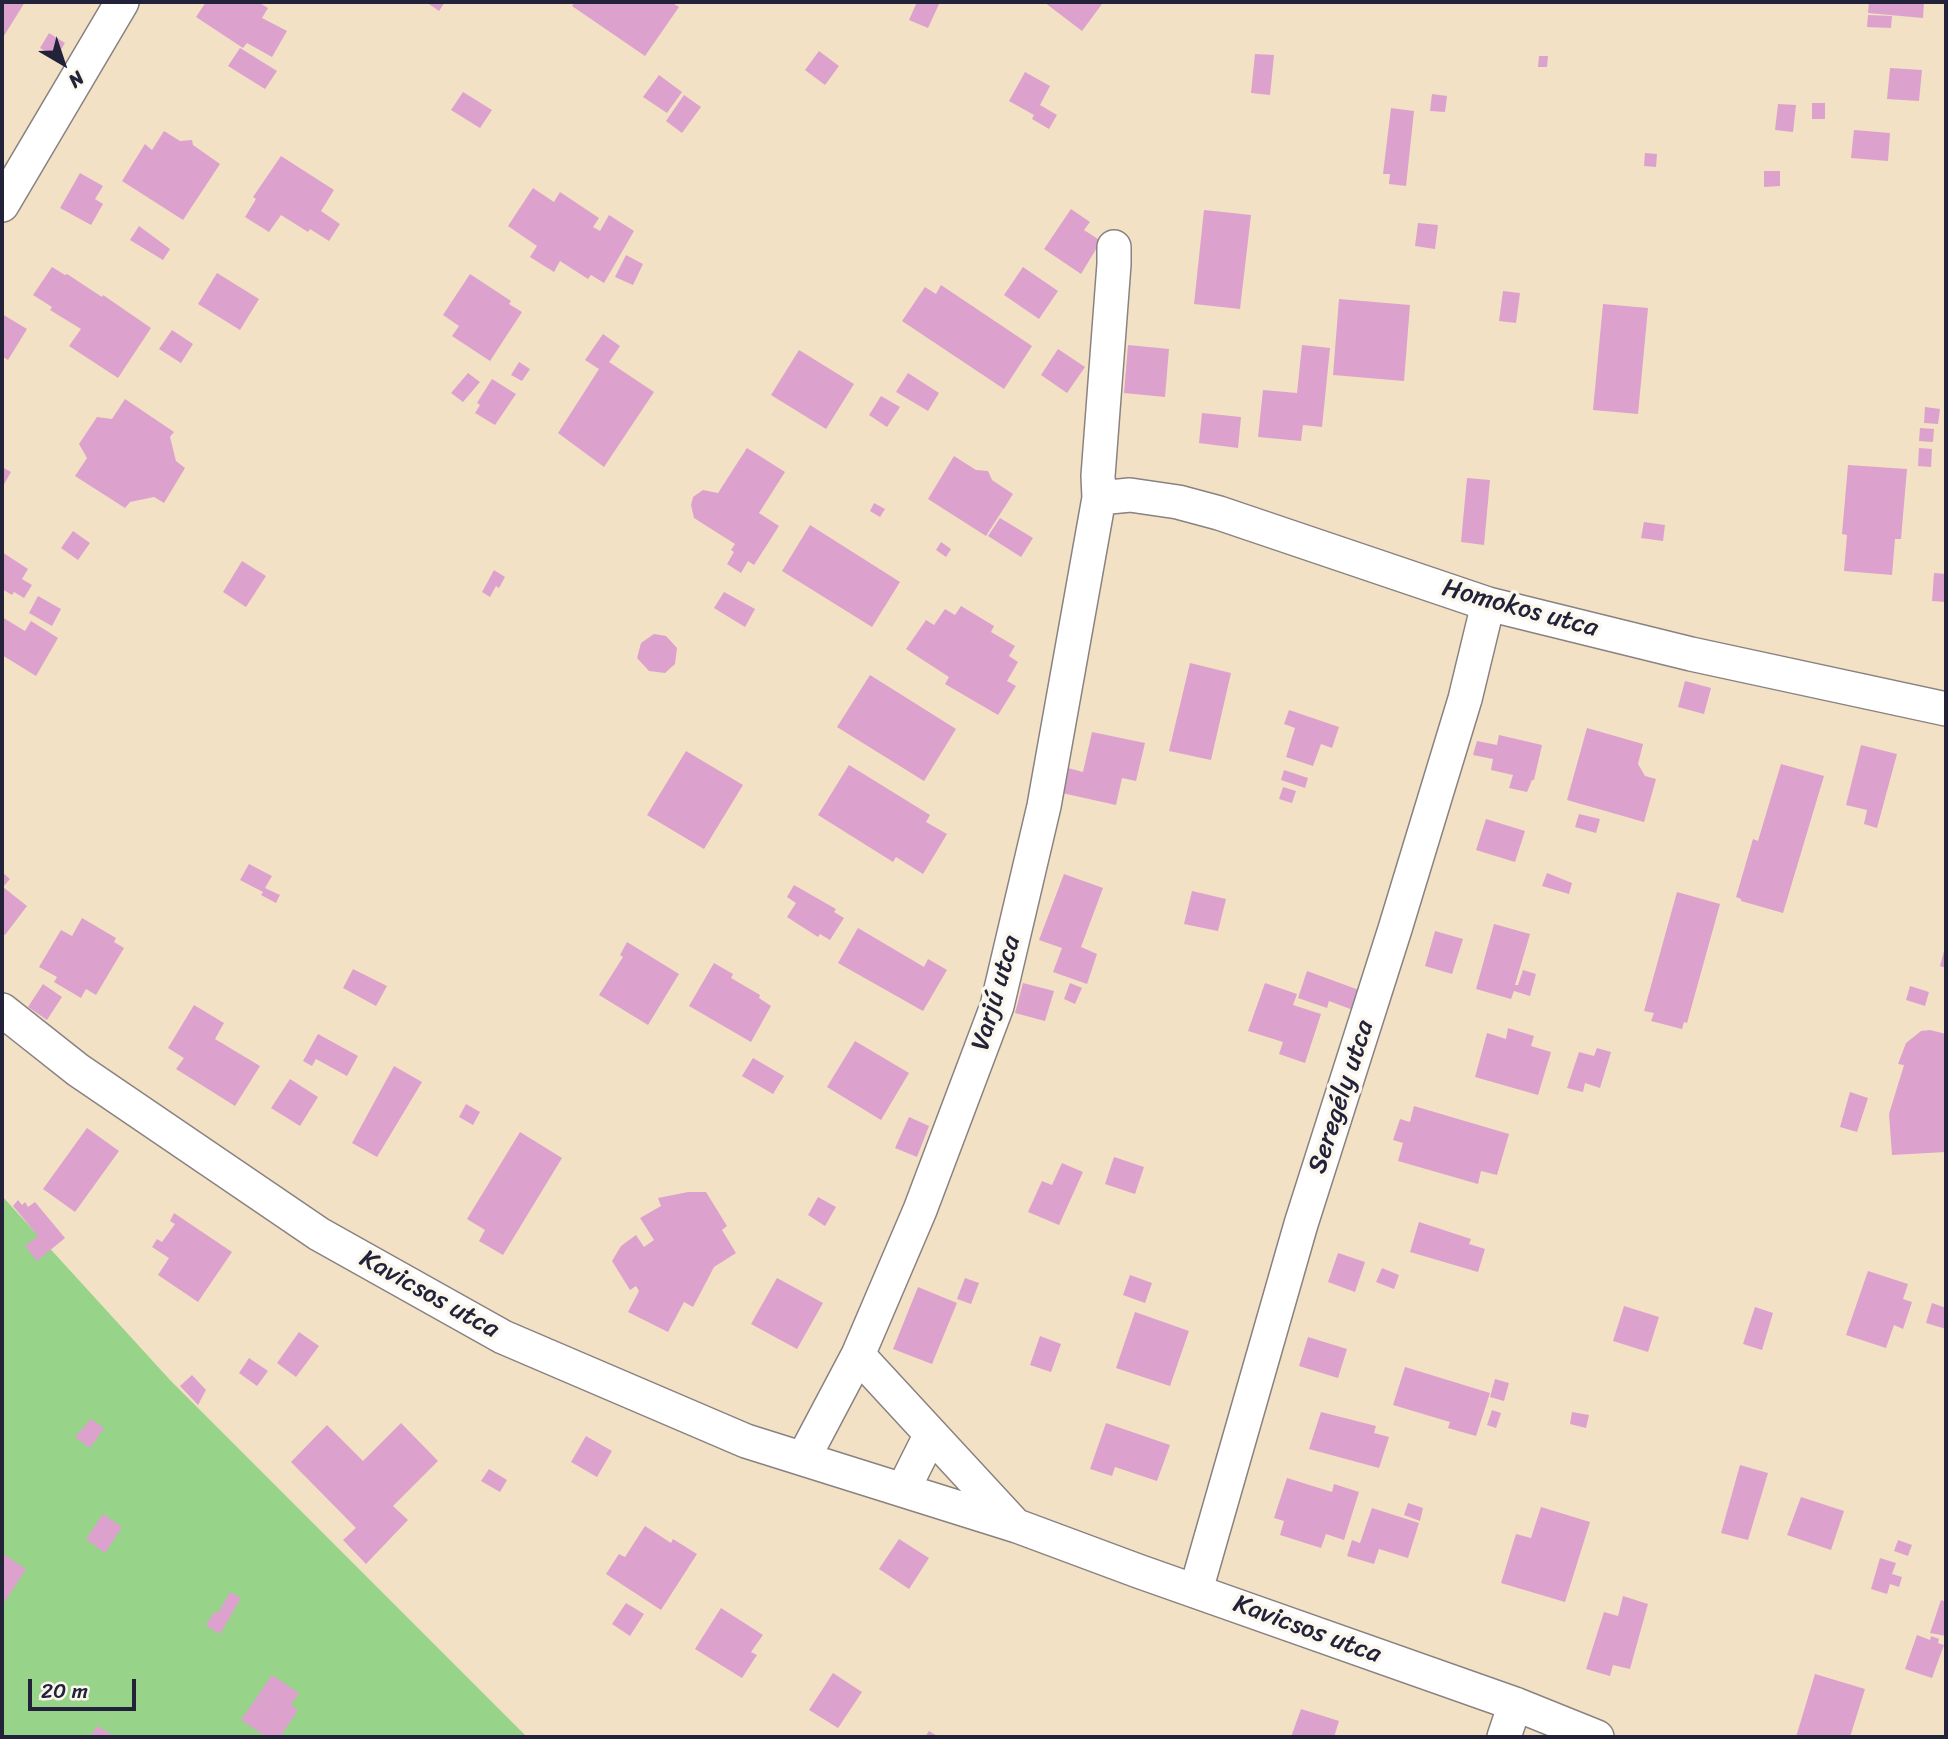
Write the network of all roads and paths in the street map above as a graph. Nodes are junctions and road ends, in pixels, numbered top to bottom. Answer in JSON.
{"nodes":[{"id":1,"x":122,"y":2,"type":"edge"},
{"id":2,"x":2,"y":205,"type":"edge"},
{"id":3,"x":1114,"y":247,"type":"dead end"},
{"id":4,"x":1099,"y":498,"type":"junction"},
{"id":5,"x":1488,"y":604,"type":"junction"},
{"id":6,"x":1946,"y":709,"type":"edge"},
{"id":7,"x":2,"y":1010,"type":"edge"},
{"id":8,"x":858,"y":1355,"type":"junction"},
{"id":9,"x":931,"y":1434,"type":"junction"},
{"id":10,"x":803,"y":1459,"type":"junction"},
{"id":11,"x":903,"y":1490,"type":"junction"},
{"id":12,"x":1017,"y":1526,"type":"junction"},
{"id":13,"x":1196,"y":1590,"type":"junction"},
{"id":14,"x":1516,"y":1704,"type":"junction"},
{"id":15,"x":1504,"y":1737,"type":"edge"},
{"id":16,"x":1597,"y":1737,"type":"edge"}],
"edges":[{"from":1,"to":2,"type":"street"},
{"from":3,"to":4,"type":"street","name":"Varjú utca"},
{"from":4,"to":5,"type":"street","name":"Homokos utca"},
{"from":4,"to":8,"type":"street","name":"Varjú utca"},
{"from":5,"to":6,"type":"street","name":"Homokos utca"},
{"from":5,"to":13,"type":"street","name":"Seregély utca"},
{"from":7,"to":10,"type":"street","name":"Kavicsos utca"},
{"from":8,"to":9,"type":"street","name":"Kavicsos utca"},
{"from":8,"to":10,"type":"street","name":"Varjú utca"},
{"from":9,"to":11,"type":"street"},
{"from":9,"to":12,"type":"street","name":"Kavicsos utca"},
{"from":10,"to":11,"type":"street","name":"Kavicsos utca"},
{"from":11,"to":12,"type":"street","name":"Kavicsos utca"},
{"from":12,"to":13,"type":"street","name":"Kavicsos utca"},
{"from":13,"to":14,"type":"street","name":"Kavicsos utca"},
{"from":14,"to":15,"type":"street"},
{"from":14,"to":16,"type":"street","name":"Kavicsos utca"}]}
